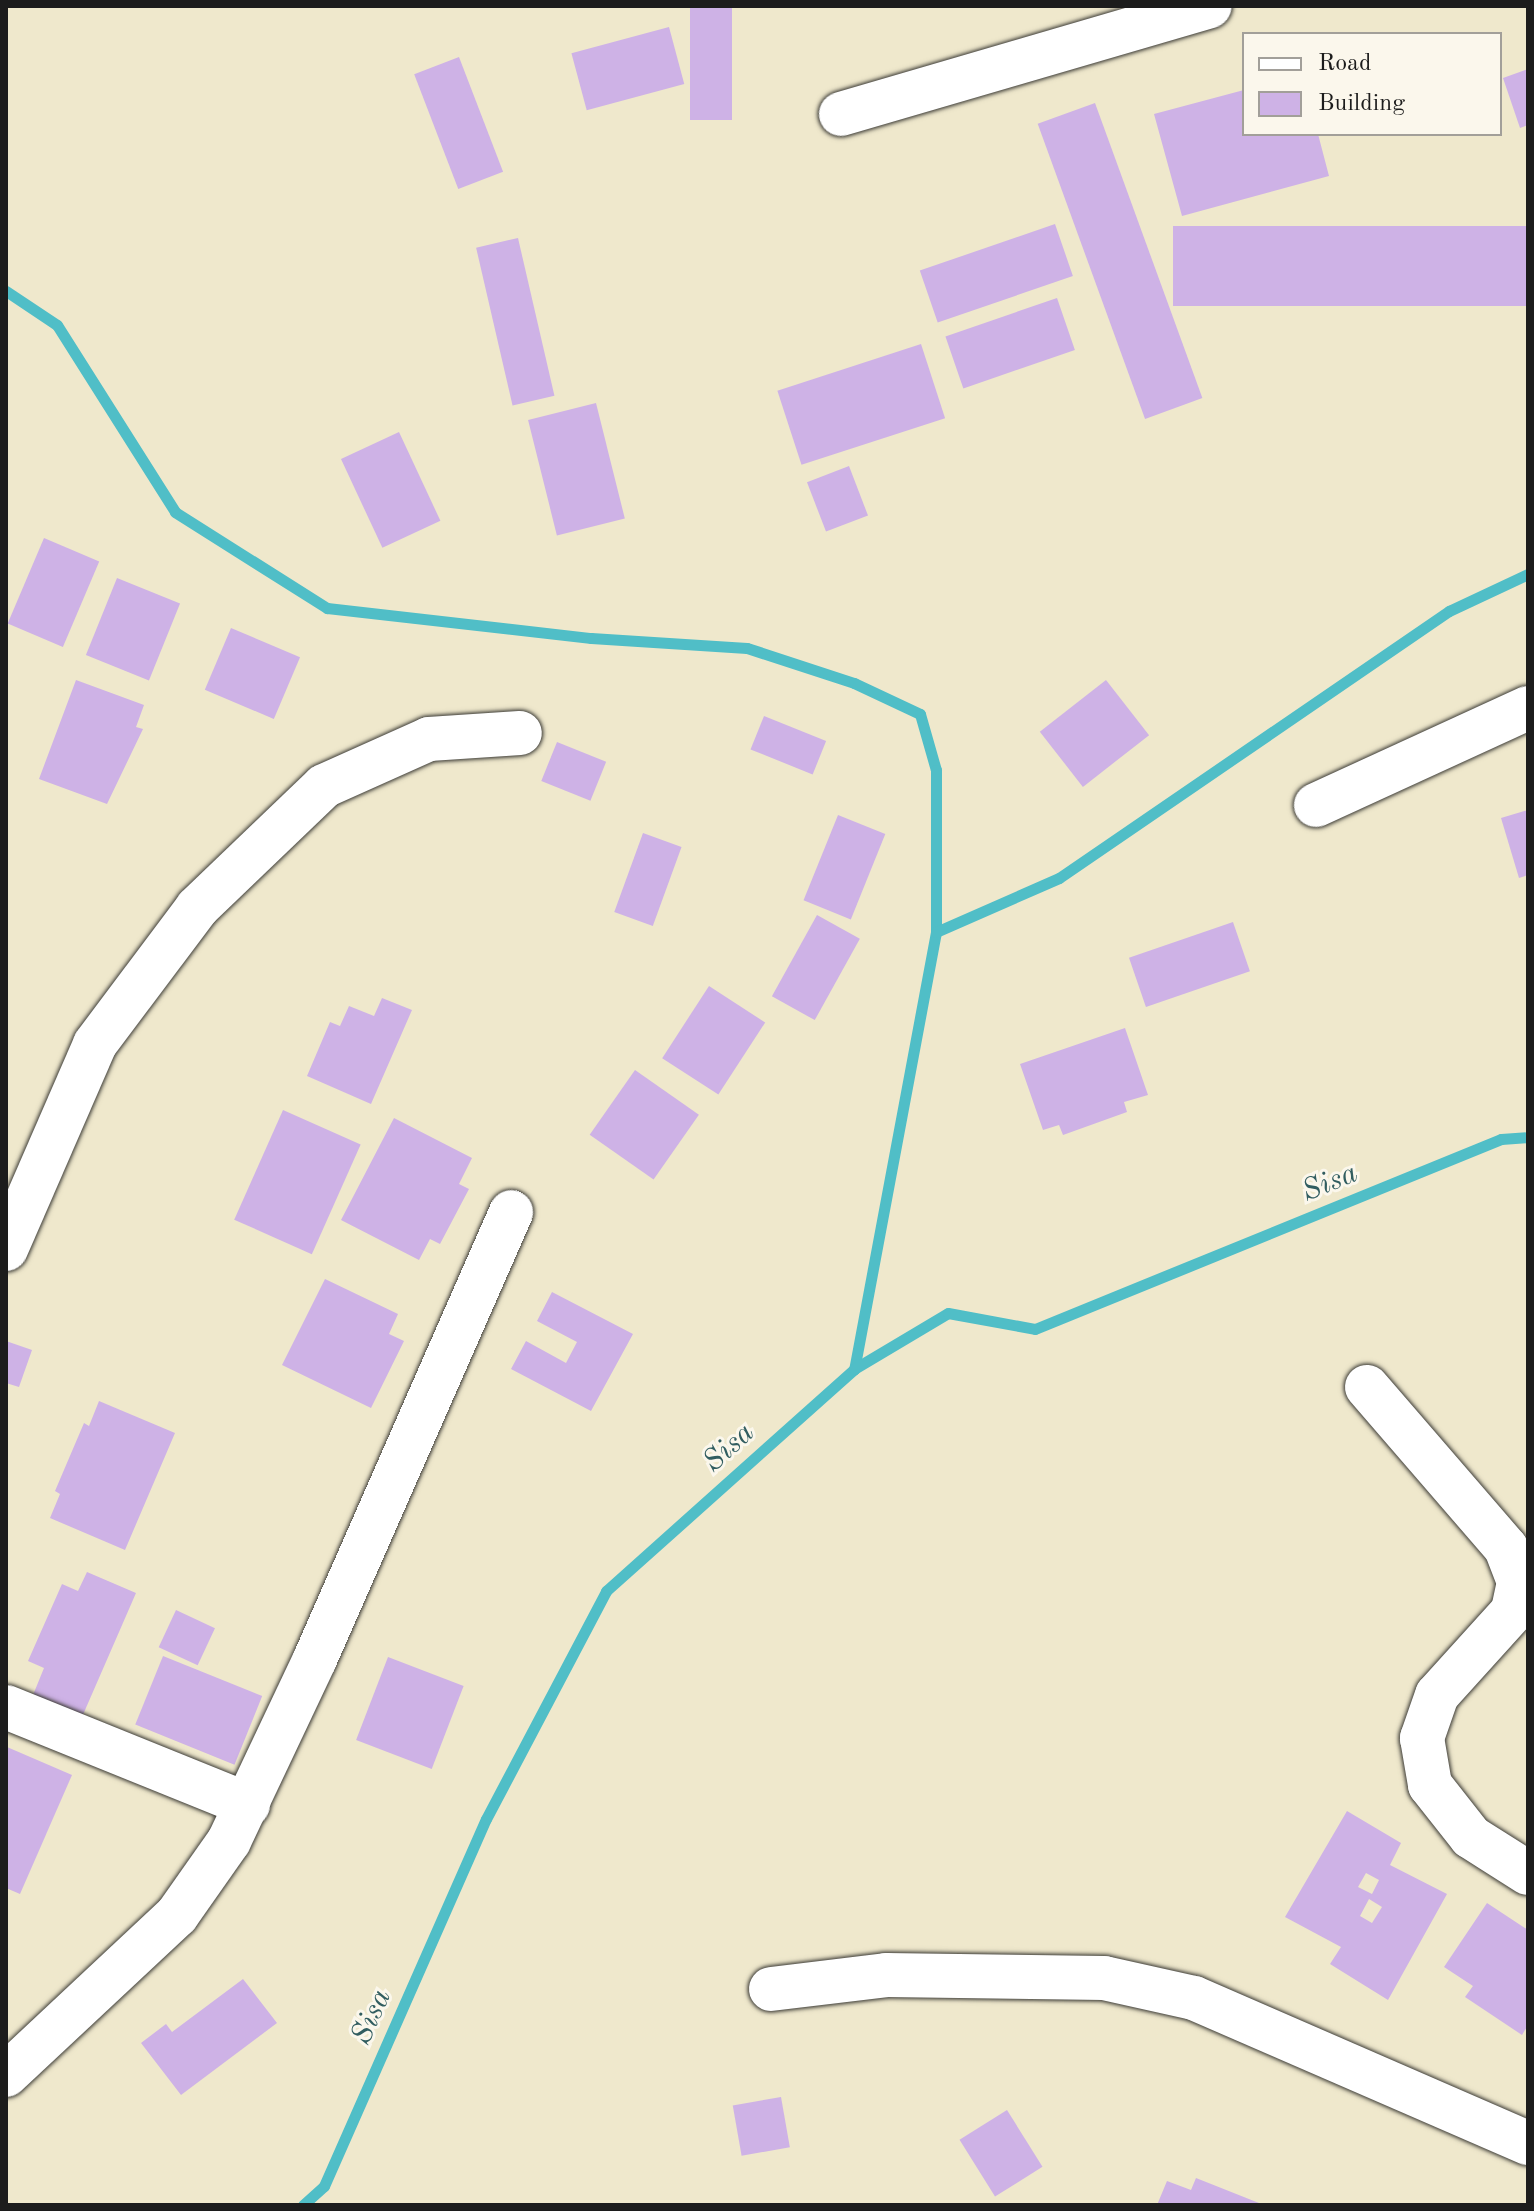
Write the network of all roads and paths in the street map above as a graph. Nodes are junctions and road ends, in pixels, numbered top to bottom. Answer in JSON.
{"nodes":[{"id":1,"x":1210,"y":6,"type":"edge"},
{"id":2,"x":841,"y":114,"type":"dead end"},
{"id":3,"x":1528,"y":708,"type":"edge"},
{"id":4,"x":520,"y":733,"type":"dead end"},
{"id":5,"x":1316,"y":805,"type":"dead end"},
{"id":6,"x":511,"y":1212,"type":"dead end"},
{"id":7,"x":6,"y":1249,"type":"edge"},
{"id":8,"x":1367,"y":1387,"type":"dead end"},
{"id":9,"x":6,"y":1707,"type":"edge"},
{"id":10,"x":248,"y":1805,"type":"junction"},
{"id":11,"x":1528,"y":1873,"type":"edge"},
{"id":12,"x":771,"y":1989,"type":"dead end"},
{"id":13,"x":6,"y":2075,"type":"edge"},
{"id":14,"x":1528,"y":2143,"type":"edge"}],
"edges":[{"from":1,"to":2,"type":"street"},
{"from":3,"to":5,"type":"street"},
{"from":4,"to":7,"type":"street"},
{"from":6,"to":10,"type":"street"},
{"from":8,"to":11,"type":"street"},
{"from":9,"to":10,"type":"street"},
{"from":10,"to":13,"type":"street"},
{"from":12,"to":14,"type":"street"}]}
